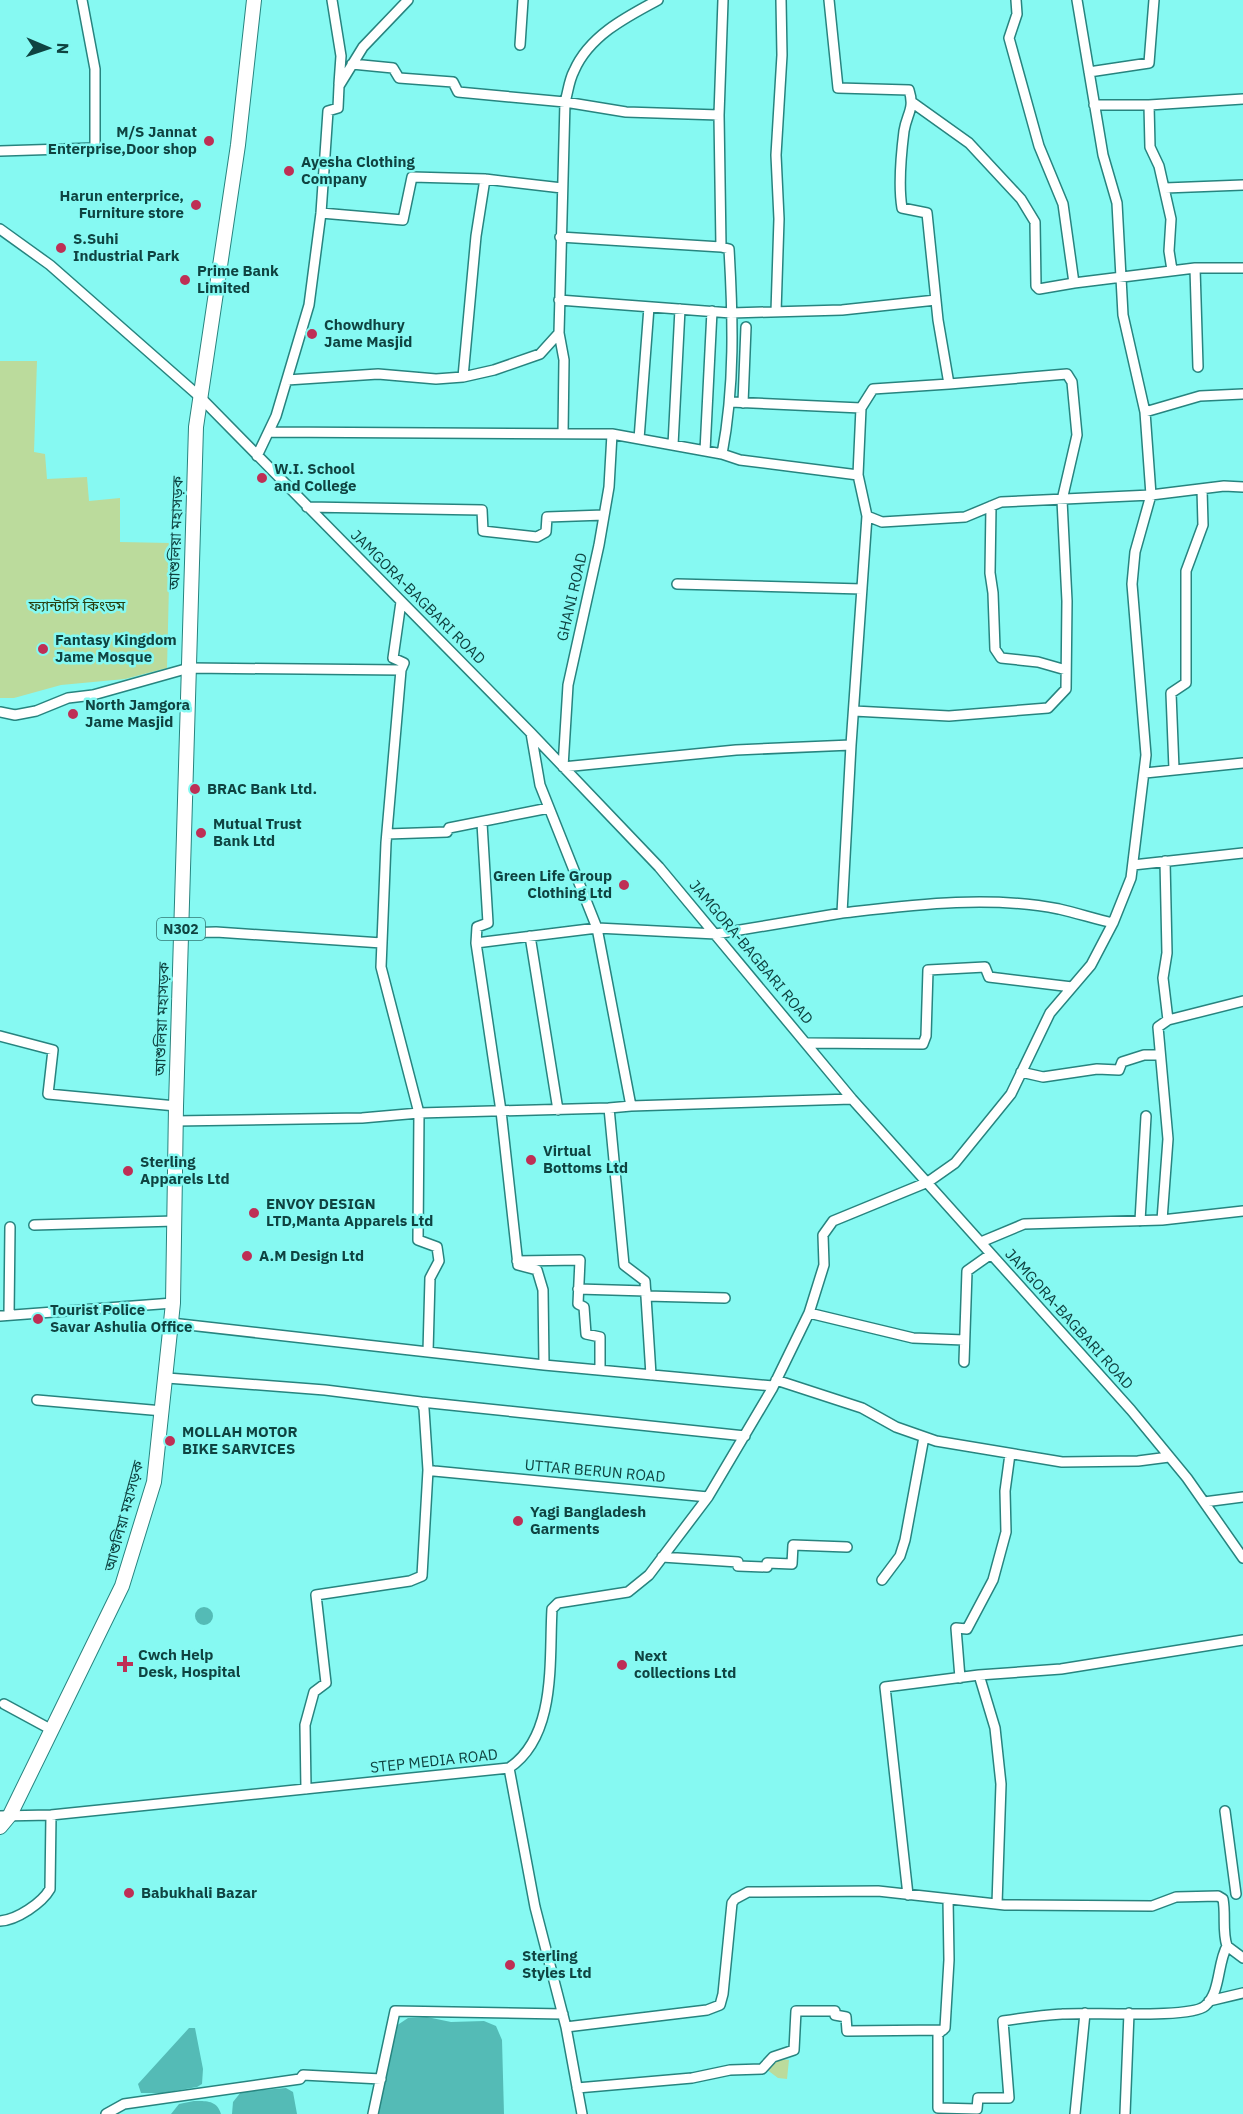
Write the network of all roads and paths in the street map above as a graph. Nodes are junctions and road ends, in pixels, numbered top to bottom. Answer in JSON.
{"nodes":[{"id":1,"x":82,"y":0,"type":"edge"},
{"id":2,"x":254,"y":0,"type":"edge"},
{"id":3,"x":332,"y":0,"type":"edge"},
{"id":4,"x":408,"y":0,"type":"edge"},
{"id":5,"x":523,"y":0,"type":"edge"},
{"id":6,"x":658,"y":0,"type":"edge"},
{"id":7,"x":723,"y":0,"type":"edge"},
{"id":8,"x":781,"y":0,"type":"edge"},
{"id":9,"x":829,"y":0,"type":"edge"},
{"id":10,"x":1016,"y":0,"type":"edge"},
{"id":11,"x":1077,"y":0,"type":"edge"},
{"id":12,"x":1154,"y":0,"type":"edge"},
{"id":13,"x":520,"y":45,"type":"dead end"},
{"id":14,"x":352,"y":64,"type":"junction"},
{"id":15,"x":1089,"y":72,"type":"junction"},
{"id":16,"x":339,"y":86,"type":"junction"},
{"id":17,"x":1243,"y":99,"type":"edge"},
{"id":18,"x":565,"y":102,"type":"junction"},
{"id":19,"x":913,"y":103,"type":"junction"},
{"id":20,"x":1094,"y":105,"type":"junction"},
{"id":21,"x":1149,"y":105,"type":"junction"},
{"id":22,"x":719,"y":115,"type":"junction"},
{"id":23,"x":0,"y":151,"type":"edge"},
{"id":24,"x":485,"y":179,"type":"junction"},
{"id":25,"x":1243,"y":185,"type":"edge"},
{"id":26,"x":562,"y":188,"type":"junction"},
{"id":27,"x":1165,"y":188,"type":"junction"},
{"id":28,"x":321,"y":213,"type":"junction"},
{"id":29,"x":0,"y":229,"type":"edge"},
{"id":30,"x":560,"y":237,"type":"junction"},
{"id":31,"x":721,"y":247,"type":"junction"},
{"id":32,"x":1195,"y":268,"type":"junction"},
{"id":33,"x":1243,"y":268,"type":"edge"},
{"id":34,"x":1172,"y":270,"type":"junction"},
{"id":35,"x":1122,"y":277,"type":"junction"},
{"id":36,"x":1074,"y":284,"type":"junction"},
{"id":37,"x":559,"y":300,"type":"junction"},
{"id":38,"x":936,"y":300,"type":"junction"},
{"id":39,"x":649,"y":306,"type":"junction"},
{"id":40,"x":680,"y":309,"type":"junction"},
{"id":41,"x":712,"y":311,"type":"junction"},
{"id":42,"x":776,"y":312,"type":"junction"},
{"id":43,"x":731,"y":313,"type":"junction"},
{"id":44,"x":746,"y":327,"type":"dead end"},
{"id":45,"x":559,"y":333,"type":"junction"},
{"id":46,"x":1198,"y":367,"type":"dead end"},
{"id":47,"x":462,"y":377,"type":"junction"},
{"id":48,"x":287,"y":380,"type":"junction"},
{"id":49,"x":949,"y":384,"type":"junction"},
{"id":50,"x":1243,"y":394,"type":"edge"},
{"id":51,"x":200,"y":397,"type":"junction"},
{"id":52,"x":731,"y":402,"type":"junction"},
{"id":53,"x":743,"y":403,"type":"junction"},
{"id":54,"x":861,"y":408,"type":"junction"},
{"id":55,"x":1145,"y":412,"type":"junction"},
{"id":56,"x":269,"y":432,"type":"junction"},
{"id":57,"x":563,"y":434,"type":"junction"},
{"id":58,"x":612,"y":434,"type":"junction"},
{"id":59,"x":639,"y":438,"type":"junction"},
{"id":60,"x":673,"y":445,"type":"junction"},
{"id":61,"x":705,"y":451,"type":"junction"},
{"id":62,"x":722,"y":454,"type":"junction"},
{"id":63,"x":257,"y":456,"type":"junction"},
{"id":64,"x":858,"y":475,"type":"junction"},
{"id":65,"x":1243,"y":487,"type":"edge"},
{"id":66,"x":1202,"y":489,"type":"junction"},
{"id":67,"x":1151,"y":495,"type":"junction"},
{"id":68,"x":1062,"y":500,"type":"junction"},
{"id":69,"x":991,"y":506,"type":"junction"},
{"id":70,"x":307,"y":507,"type":"junction"},
{"id":71,"x":604,"y":515,"type":"junction"},
{"id":72,"x":867,"y":516,"type":"junction"},
{"id":73,"x":677,"y":584,"type":"dead end"},
{"id":74,"x":862,"y":589,"type":"junction"},
{"id":75,"x":401,"y":602,"type":"junction"},
{"id":76,"x":189,"y":668,"type":"junction"},
{"id":77,"x":401,"y":670,"type":"junction"},
{"id":78,"x":1066,"y":670,"type":"junction"},
{"id":79,"x":854,"y":711,"type":"junction"},
{"id":80,"x":0,"y":712,"type":"edge"},
{"id":81,"x":531,"y":733,"type":"junction"},
{"id":82,"x":851,"y":745,"type":"junction"},
{"id":83,"x":1243,"y":763,"type":"edge"},
{"id":84,"x":563,"y":767,"type":"junction"},
{"id":85,"x":1174,"y":770,"type":"junction"},
{"id":86,"x":1145,"y":772,"type":"junction"},
{"id":87,"x":549,"y":808,"type":"junction"},
{"id":88,"x":482,"y":824,"type":"junction"},
{"id":89,"x":387,"y":834,"type":"junction"},
{"id":90,"x":1243,"y":853,"type":"edge"},
{"id":91,"x":1165,"y":861,"type":"junction"},
{"id":92,"x":1133,"y":865,"type":"junction"},
{"id":93,"x":842,"y":913,"type":"junction"},
{"id":94,"x":1113,"y":924,"type":"junction"},
{"id":95,"x":597,"y":928,"type":"junction"},
{"id":96,"x":181,"y":933,"type":"junction"},
{"id":97,"x":716,"y":934,"type":"junction"},
{"id":98,"x":530,"y":936,"type":"junction"},
{"id":99,"x":381,"y":943,"type":"junction"},
{"id":100,"x":476,"y":943,"type":"junction"},
{"id":101,"x":1072,"y":987,"type":"junction"},
{"id":102,"x":1243,"y":1001,"type":"edge"},
{"id":103,"x":1168,"y":1020,"type":"junction"},
{"id":104,"x":0,"y":1035,"type":"edge"},
{"id":105,"x":808,"y":1043,"type":"junction"},
{"id":106,"x":1160,"y":1055,"type":"junction"},
{"id":107,"x":1021,"y":1072,"type":"junction"},
{"id":108,"x":852,"y":1099,"type":"junction"},
{"id":109,"x":176,"y":1106,"type":"junction"},
{"id":110,"x":631,"y":1106,"type":"junction"},
{"id":111,"x":609,"y":1108,"type":"junction"},
{"id":112,"x":558,"y":1110,"type":"junction"},
{"id":113,"x":501,"y":1111,"type":"junction"},
{"id":114,"x":419,"y":1113,"type":"junction"},
{"id":115,"x":1146,"y":1116,"type":"dead end"},
{"id":116,"x":175,"y":1121,"type":"junction"},
{"id":117,"x":928,"y":1182,"type":"junction"},
{"id":118,"x":1243,"y":1211,"type":"edge"},
{"id":119,"x":1162,"y":1220,"type":"junction"},
{"id":120,"x":175,"y":1221,"type":"junction"},
{"id":121,"x":1140,"y":1221,"type":"junction"},
{"id":122,"x":34,"y":1225,"type":"dead end"},
{"id":123,"x":10,"y":1227,"type":"dead end"},
{"id":124,"x":981,"y":1242,"type":"junction"},
{"id":125,"x":991,"y":1254,"type":"junction"},
{"id":126,"x":517,"y":1261,"type":"junction"},
{"id":127,"x":578,"y":1289,"type":"junction"},
{"id":128,"x":646,"y":1294,"type":"junction"},
{"id":129,"x":725,"y":1298,"type":"dead end"},
{"id":130,"x":173,"y":1303,"type":"junction"},
{"id":131,"x":809,"y":1313,"type":"junction"},
{"id":132,"x":4,"y":1316,"type":"edge"},
{"id":133,"x":171,"y":1323,"type":"junction"},
{"id":134,"x":964,"y":1340,"type":"junction"},
{"id":135,"x":428,"y":1352,"type":"junction"},
{"id":136,"x":964,"y":1362,"type":"dead end"},
{"id":137,"x":544,"y":1365,"type":"junction"},
{"id":138,"x":600,"y":1370,"type":"junction"},
{"id":139,"x":651,"y":1375,"type":"junction"},
{"id":140,"x":167,"y":1378,"type":"junction"},
{"id":141,"x":775,"y":1383,"type":"junction"},
{"id":142,"x":37,"y":1400,"type":"dead end"},
{"id":143,"x":421,"y":1402,"type":"junction"},
{"id":144,"x":163,"y":1411,"type":"junction"},
{"id":145,"x":745,"y":1436,"type":"junction"},
{"id":146,"x":924,"y":1437,"type":"junction"},
{"id":147,"x":1010,"y":1454,"type":"junction"},
{"id":148,"x":1168,"y":1457,"type":"junction"},
{"id":149,"x":428,"y":1470,"type":"junction"},
{"id":150,"x":708,"y":1497,"type":"junction"},
{"id":151,"x":1243,"y":1497,"type":"edge"},
{"id":152,"x":1204,"y":1502,"type":"junction"},
{"id":153,"x":847,"y":1547,"type":"dead end"},
{"id":154,"x":662,"y":1557,"type":"junction"},
{"id":155,"x":1243,"y":1558,"type":"edge"},
{"id":156,"x":882,"y":1580,"type":"dead end"},
{"id":157,"x":1243,"y":1640,"type":"edge"},
{"id":158,"x":979,"y":1675,"type":"junction"},
{"id":159,"x":960,"y":1678,"type":"junction"},
{"id":160,"x":4,"y":1704,"type":"dead end"},
{"id":161,"x":52,"y":1730,"type":"junction"},
{"id":162,"x":509,"y":1768,"type":"junction"},
{"id":163,"x":306,"y":1789,"type":"junction"},
{"id":164,"x":1225,"y":1811,"type":"dead end"},
{"id":165,"x":51,"y":1815,"type":"junction"},
{"id":166,"x":5,"y":1816,"type":"edge"},
{"id":167,"x":0,"y":1827,"type":"edge"},
{"id":168,"x":1240,"y":1893,"type":"edge"},
{"id":169,"x":908,"y":1895,"type":"junction"},
{"id":170,"x":948,"y":1899,"type":"junction"},
{"id":171,"x":1223,"y":1899,"type":"junction"},
{"id":172,"x":997,"y":1904,"type":"junction"},
{"id":173,"x":0,"y":1921,"type":"edge"},
{"id":174,"x":1227,"y":1946,"type":"junction"},
{"id":175,"x":1243,"y":1958,"type":"edge"},
{"id":176,"x":1243,"y":1993,"type":"edge"},
{"id":177,"x":1209,"y":2001,"type":"junction"},
{"id":178,"x":1085,"y":2013,"type":"junction"},
{"id":179,"x":1130,"y":2013,"type":"junction"},
{"id":180,"x":563,"y":2014,"type":"junction"},
{"id":181,"x":566,"y":2027,"type":"junction"},
{"id":182,"x":943,"y":2030,"type":"junction"},
{"id":183,"x":381,"y":2079,"type":"junction"},
{"id":184,"x":577,"y":2088,"type":"junction"},
{"id":185,"x":952,"y":2111,"type":"edge"},
{"id":186,"x":106,"y":2114,"type":"edge"},
{"id":187,"x":373,"y":2114,"type":"edge"},
{"id":188,"x":582,"y":2114,"type":"edge"},
{"id":189,"x":1075,"y":2114,"type":"edge"},
{"id":190,"x":1125,"y":2114,"type":"edge"}],
"edges":[{"from":1,"to":23,"type":"street"},
{"from":2,"to":51,"type":"highway","name":"আশুলিয়া মহাসড়ক","number":"N302"},
{"from":3,"to":16,"type":"street"},
{"from":4,"to":14,"type":"street"},
{"from":5,"to":13,"type":"street"},
{"from":6,"to":18,"type":"street"},
{"from":7,"to":22,"type":"street"},
{"from":8,"to":42,"type":"street"},
{"from":9,"to":19,"type":"street"},
{"from":10,"to":36,"type":"street"},
{"from":11,"to":15,"type":"street"},
{"from":12,"to":15,"type":"street"},
{"from":14,"to":16,"type":"street"},
{"from":14,"to":18,"type":"street"},
{"from":15,"to":20,"type":"street"},
{"from":16,"to":28,"type":"street"},
{"from":17,"to":21,"type":"street"},
{"from":18,"to":22,"type":"street"},
{"from":18,"to":26,"type":"street"},
{"from":19,"to":36,"type":"street"},
{"from":19,"to":38,"type":"street"},
{"from":20,"to":21,"type":"street"},
{"from":20,"to":35,"type":"street"},
{"from":21,"to":27,"type":"street"},
{"from":22,"to":31,"type":"street"},
{"from":24,"to":26,"type":"street"},
{"from":24,"to":28,"type":"street"},
{"from":24,"to":47,"type":"street"},
{"from":25,"to":27,"type":"street"},
{"from":26,"to":30,"type":"street"},
{"from":27,"to":34,"type":"street"},
{"from":28,"to":48,"type":"street"},
{"from":29,"to":51,"type":"street","name":"JAMGORA-BAGBARI ROAD"},
{"from":30,"to":31,"type":"street"},
{"from":30,"to":37,"type":"street"},
{"from":31,"to":43,"type":"street"},
{"from":32,"to":33,"type":"street"},
{"from":32,"to":34,"type":"street"},
{"from":32,"to":46,"type":"street"},
{"from":34,"to":35,"type":"street"},
{"from":35,"to":36,"type":"street"},
{"from":35,"to":55,"type":"street"},
{"from":37,"to":39,"type":"street"},
{"from":37,"to":45,"type":"street"},
{"from":38,"to":42,"type":"street"},
{"from":38,"to":49,"type":"street"},
{"from":39,"to":40,"type":"street"},
{"from":39,"to":59,"type":"street"},
{"from":40,"to":41,"type":"street"},
{"from":40,"to":60,"type":"street"},
{"from":41,"to":43,"type":"street"},
{"from":41,"to":61,"type":"street"},
{"from":42,"to":43,"type":"street"},
{"from":43,"to":52,"type":"street"},
{"from":44,"to":53,"type":"street"},
{"from":45,"to":47,"type":"street"},
{"from":45,"to":57,"type":"street"},
{"from":47,"to":48,"type":"street"},
{"from":48,"to":56,"type":"street"},
{"from":49,"to":54,"type":"street"},
{"from":49,"to":68,"type":"street"},
{"from":50,"to":55,"type":"street"},
{"from":51,"to":63,"type":"street","name":"JAMGORA-BAGBARI ROAD"},
{"from":51,"to":76,"type":"highway","name":"আশুলিয়া মহাসড়ক","number":"N302"},
{"from":52,"to":53,"type":"street"},
{"from":52,"to":62,"type":"street"},
{"from":53,"to":54,"type":"street"},
{"from":54,"to":64,"type":"street"},
{"from":55,"to":67,"type":"street"},
{"from":56,"to":57,"type":"street"},
{"from":56,"to":63,"type":"street"},
{"from":57,"to":58,"type":"street"},
{"from":58,"to":59,"type":"street"},
{"from":58,"to":71,"type":"street","name":"GHANI ROAD"},
{"from":59,"to":60,"type":"street"},
{"from":60,"to":61,"type":"street"},
{"from":61,"to":62,"type":"street"},
{"from":62,"to":64,"type":"street"},
{"from":63,"to":70,"type":"street","name":"JAMGORA-BAGBARI ROAD"},
{"from":64,"to":72,"type":"street"},
{"from":65,"to":66,"type":"street"},
{"from":66,"to":67,"type":"street"},
{"from":66,"to":85,"type":"street"},
{"from":67,"to":68,"type":"street"},
{"from":67,"to":86,"type":"street"},
{"from":68,"to":69,"type":"street"},
{"from":68,"to":78,"type":"street"},
{"from":69,"to":72,"type":"street"},
{"from":69,"to":78,"type":"street"},
{"from":70,"to":71,"type":"street"},
{"from":70,"to":75,"type":"street","name":"JAMGORA-BAGBARI ROAD"},
{"from":71,"to":84,"type":"street","name":"GHANI ROAD"},
{"from":72,"to":74,"type":"street"},
{"from":73,"to":74,"type":"street"},
{"from":74,"to":79,"type":"street"},
{"from":75,"to":77,"type":"street"},
{"from":75,"to":81,"type":"street","name":"JAMGORA-BAGBARI ROAD"},
{"from":76,"to":77,"type":"street"},
{"from":76,"to":80,"type":"street"},
{"from":76,"to":96,"type":"highway","name":"আশুলিয়া মহাসড়ক","number":"N302"},
{"from":77,"to":89,"type":"street"},
{"from":78,"to":79,"type":"street"},
{"from":79,"to":82,"type":"street"},
{"from":81,"to":84,"type":"street","name":"JAMGORA-BAGBARI ROAD"},
{"from":81,"to":87,"type":"street"},
{"from":82,"to":84,"type":"street"},
{"from":82,"to":93,"type":"street"},
{"from":83,"to":85,"type":"street"},
{"from":84,"to":97,"type":"street","name":"JAMGORA-BAGBARI ROAD"},
{"from":85,"to":86,"type":"street"},
{"from":86,"to":92,"type":"street"},
{"from":87,"to":88,"type":"street"},
{"from":87,"to":95,"type":"street"},
{"from":88,"to":89,"type":"street"},
{"from":88,"to":100,"type":"street"},
{"from":89,"to":99,"type":"street"},
{"from":90,"to":91,"type":"street"},
{"from":91,"to":92,"type":"street"},
{"from":91,"to":103,"type":"street"},
{"from":92,"to":94,"type":"street"},
{"from":93,"to":94,"type":"street"},
{"from":93,"to":97,"type":"street"},
{"from":94,"to":101,"type":"street"},
{"from":95,"to":97,"type":"street"},
{"from":95,"to":98,"type":"street"},
{"from":95,"to":110,"type":"street"},
{"from":96,"to":99,"type":"street"},
{"from":96,"to":109,"type":"highway","name":"আশুলিয়া মহাসড়ক","number":"N302"},
{"from":97,"to":105,"type":"street","name":"JAMGORA-BAGBARI ROAD"},
{"from":98,"to":100,"type":"street"},
{"from":98,"to":112,"type":"street"},
{"from":99,"to":114,"type":"street"},
{"from":100,"to":113,"type":"street"},
{"from":101,"to":105,"type":"street"},
{"from":101,"to":107,"type":"street"},
{"from":102,"to":103,"type":"street"},
{"from":103,"to":106,"type":"street"},
{"from":104,"to":109,"type":"street"},
{"from":105,"to":108,"type":"street","name":"JAMGORA-BAGBARI ROAD"},
{"from":106,"to":107,"type":"street"},
{"from":106,"to":119,"type":"street"},
{"from":107,"to":117,"type":"street"},
{"from":108,"to":110,"type":"street"},
{"from":108,"to":117,"type":"street","name":"JAMGORA-BAGBARI ROAD"},
{"from":109,"to":116,"type":"highway","name":"আশুলিয়া মহাসড়ক","number":"N302"},
{"from":110,"to":111,"type":"street"},
{"from":111,"to":112,"type":"street"},
{"from":111,"to":128,"type":"street"},
{"from":112,"to":113,"type":"street"},
{"from":113,"to":114,"type":"street"},
{"from":113,"to":126,"type":"street"},
{"from":114,"to":116,"type":"street"},
{"from":114,"to":135,"type":"street"},
{"from":115,"to":121,"type":"street"},
{"from":116,"to":120,"type":"highway","name":"আশুলিয়া মহাসড়ক","number":"N302"},
{"from":117,"to":124,"type":"street","name":"JAMGORA-BAGBARI ROAD"},
{"from":117,"to":131,"type":"street"},
{"from":118,"to":119,"type":"street"},
{"from":119,"to":121,"type":"street"},
{"from":120,"to":122,"type":"street"},
{"from":120,"to":130,"type":"highway","name":"আশুলিয়া মহাসড়ক","number":"N302"},
{"from":121,"to":124,"type":"street"},
{"from":123,"to":132,"type":"street"},
{"from":124,"to":125,"type":"street","name":"JAMGORA-BAGBARI ROAD"},
{"from":125,"to":134,"type":"street"},
{"from":125,"to":148,"type":"street","name":"JAMGORA-BAGBARI ROAD"},
{"from":126,"to":127,"type":"street"},
{"from":126,"to":137,"type":"street"},
{"from":127,"to":128,"type":"street"},
{"from":127,"to":138,"type":"street"},
{"from":128,"to":129,"type":"street"},
{"from":128,"to":139,"type":"street"},
{"from":130,"to":132,"type":"street"},
{"from":130,"to":133,"type":"highway","name":"আশুলিয়া মহাসড়ক","number":"N302"},
{"from":131,"to":134,"type":"street"},
{"from":131,"to":141,"type":"street"},
{"from":133,"to":135,"type":"street"},
{"from":133,"to":140,"type":"highway","name":"আশুলিয়া মহাসড়ক","number":"N302"},
{"from":134,"to":136,"type":"street"},
{"from":135,"to":137,"type":"street"},
{"from":137,"to":138,"type":"street"},
{"from":138,"to":139,"type":"street"},
{"from":139,"to":141,"type":"street"},
{"from":140,"to":143,"type":"street"},
{"from":140,"to":144,"type":"highway","name":"আশুলিয়া মহাসড়ক","number":"N302"},
{"from":141,"to":145,"type":"street"},
{"from":141,"to":146,"type":"street"},
{"from":142,"to":144,"type":"street"},
{"from":143,"to":145,"type":"street"},
{"from":143,"to":149,"type":"street"},
{"from":144,"to":161,"type":"highway","name":"আশুলিয়া মহাসড়ক","number":"N302"},
{"from":145,"to":150,"type":"street"},
{"from":146,"to":147,"type":"street"},
{"from":146,"to":156,"type":"street"},
{"from":147,"to":148,"type":"street"},
{"from":147,"to":159,"type":"street"},
{"from":148,"to":152,"type":"street","name":"JAMGORA-BAGBARI ROAD"},
{"from":149,"to":150,"type":"street","name":"UTTAR BERUN ROAD"},
{"from":149,"to":163,"type":"street"},
{"from":150,"to":154,"type":"street"},
{"from":151,"to":152,"type":"street"},
{"from":152,"to":155,"type":"street","name":"JAMGORA-BAGBARI ROAD"},
{"from":153,"to":154,"type":"street"},
{"from":154,"to":162,"type":"street"},
{"from":157,"to":158,"type":"street"},
{"from":158,"to":159,"type":"street"},
{"from":158,"to":172,"type":"street"},
{"from":159,"to":169,"type":"street"},
{"from":160,"to":161,"type":"street"},
{"from":161,"to":166,"type":"highway","name":"আশুলিয়া মহাসড়ক","number":"N302"},
{"from":162,"to":163,"type":"street","name":"STEP MEDIA ROAD"},
{"from":162,"to":180,"type":"street","name":"STEP MEDIA ROAD"},
{"from":163,"to":165,"type":"street","name":"STEP MEDIA ROAD"},
{"from":164,"to":168,"type":"street"},
{"from":165,"to":166,"type":"street","name":"STEP MEDIA ROAD"},
{"from":165,"to":173,"type":"street"},
{"from":166,"to":167,"type":"highway","name":"আশুলিয়া মহাসড়ক","number":"N302"},
{"from":168,"to":171,"type":"street"},
{"from":169,"to":170,"type":"street"},
{"from":169,"to":181,"type":"street"},
{"from":170,"to":172,"type":"street"},
{"from":170,"to":182,"type":"street"},
{"from":171,"to":172,"type":"street"},
{"from":171,"to":174,"type":"street"},
{"from":174,"to":175,"type":"street"},
{"from":174,"to":177,"type":"street"},
{"from":176,"to":177,"type":"street"},
{"from":177,"to":179,"type":"street"},
{"from":178,"to":179,"type":"street"},
{"from":178,"to":185,"type":"street"},
{"from":178,"to":189,"type":"street"},
{"from":179,"to":190,"type":"street"},
{"from":180,"to":181,"type":"street","name":"STEP MEDIA ROAD"},
{"from":180,"to":183,"type":"street"},
{"from":181,"to":184,"type":"street","name":"STEP MEDIA ROAD"},
{"from":182,"to":184,"type":"street"},
{"from":182,"to":185,"type":"street"},
{"from":183,"to":186,"type":"street"},
{"from":183,"to":187,"type":"street"},
{"from":184,"to":188,"type":"street","name":"STEP MEDIA ROAD"}]}
